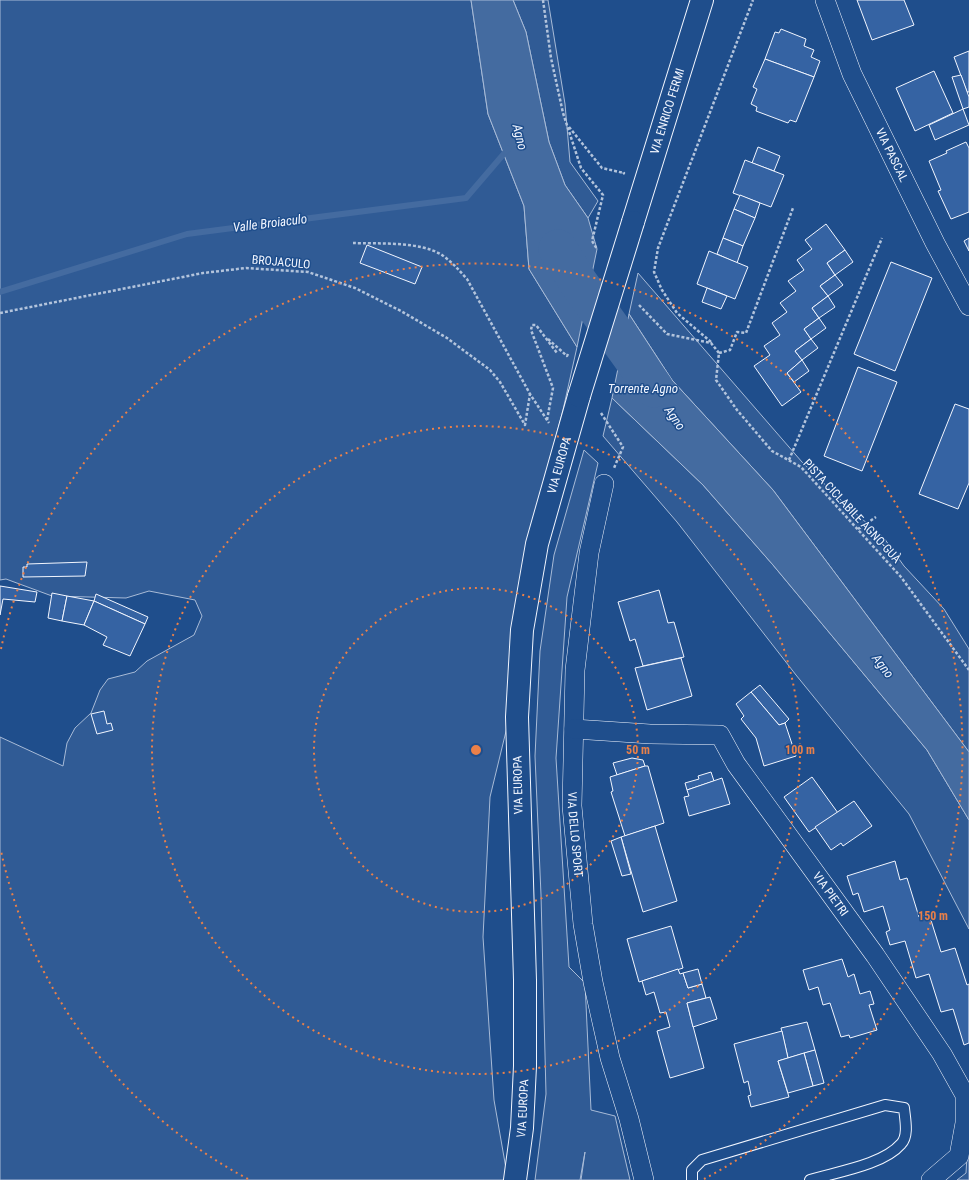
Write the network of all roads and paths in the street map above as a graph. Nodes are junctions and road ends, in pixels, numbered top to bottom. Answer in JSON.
{"nodes":[{"id":1,"x":543,"y":0,"type":"edge"},
{"id":2,"x":702,"y":0,"type":"edge"},
{"id":3,"x":754,"y":0,"type":"edge"},
{"id":4,"x":825,"y":0,"type":"edge"},
{"id":5,"x":568,"y":125,"type":"junction"},
{"id":6,"x":622,"y":179,"type":"dead end"},
{"id":7,"x":793,"y":208,"type":"dead end"},
{"id":8,"x":882,"y":238,"type":"dead end"},
{"id":9,"x":353,"y":243,"type":"dead end"},
{"id":10,"x":597,"y":249,"type":"dead end"},
{"id":11,"x":639,"y":305,"type":"dead end"},
{"id":12,"x":969,"y":306,"type":"edge"},
{"id":13,"x":0,"y":313,"type":"edge"},
{"id":14,"x":544,"y":335,"type":"junction"},
{"id":15,"x":711,"y":343,"type":"junction"},
{"id":16,"x":569,"y":350,"type":"dead end"},
{"id":17,"x":720,"y":353,"type":"junction"},
{"id":18,"x":557,"y":354,"type":"dead end"},
{"id":19,"x":530,"y":394,"type":"junction"},
{"id":20,"x":579,"y":396,"type":"joint"},
{"id":21,"x":601,"y":413,"type":"dead end"},
{"id":22,"x":546,"y":420,"type":"junction"},
{"id":23,"x":569,"y":432,"type":"junction"},
{"id":24,"x":789,"y":460,"type":"junction"},
{"id":25,"x":604,"y":484,"type":"joint"},
{"id":26,"x":876,"y":517,"type":"dead end"},
{"id":27,"x":858,"y":529,"type":"junction"},
{"id":28,"x":969,"y":670,"type":"edge"},
{"id":29,"x":574,"y":729,"type":"junction"},
{"id":30,"x":967,"y":1093,"type":"edge"},
{"id":31,"x":515,"y":1180,"type":"edge"},
{"id":32,"x":644,"y":1180,"type":"edge"},
{"id":33,"x":692,"y":1180,"type":"edge"},
{"id":34,"x":810,"y":1180,"type":"edge"},
{"id":35,"x":931,"y":1180,"type":"edge"}],
"edges":[{"from":1,"to":5,"type":"path"},
{"from":2,"to":20,"type":"main road","name":"VIA ENRICO FERMI","bridge":true},
{"from":3,"to":15,"type":"path"},
{"from":4,"to":12,"type":"street","name":"VIA PASCAL"},
{"from":5,"to":6,"type":"path"},
{"from":5,"to":10,"type":"path"},
{"from":7,"to":17,"type":"path"},
{"from":8,"to":24,"type":"path"},
{"from":9,"to":19,"type":"path"},
{"from":11,"to":15,"type":"path"},
{"from":13,"to":19,"type":"path","name":"BROJACULO"},
{"from":14,"to":16,"type":"path"},
{"from":14,"to":18,"type":"path"},
{"from":14,"to":22,"type":"path"},
{"from":15,"to":17,"type":"path"},
{"from":17,"to":24,"type":"path","name":"PISTA CICLABILE AGNO-GUÀ"},
{"from":19,"to":22,"type":"path"},
{"from":20,"to":23,"type":"main road","name":"VIA EUROPA"},
{"from":21,"to":25,"type":"path"},
{"from":22,"to":23,"type":"path"},
{"from":23,"to":31,"type":"main road","name":"VIA EUROPA"},
{"from":24,"to":27,"type":"path","name":"PISTA CICLABILE AGNO-GUÀ"},
{"from":25,"to":29,"type":"street","name":"VIA DELLO SPORT"},
{"from":26,"to":27,"type":"path"},
{"from":27,"to":28,"type":"path","name":"PISTA CICLABILE AGNO-GUÀ"},
{"from":29,"to":30,"type":"street","name":"VIA PIETRI"},
{"from":29,"to":32,"type":"street","name":"VIA DELLO SPORT"},
{"from":30,"to":35,"type":"street","name":"VIA PIETRI"},
{"from":33,"to":34,"type":"lane"}]}
